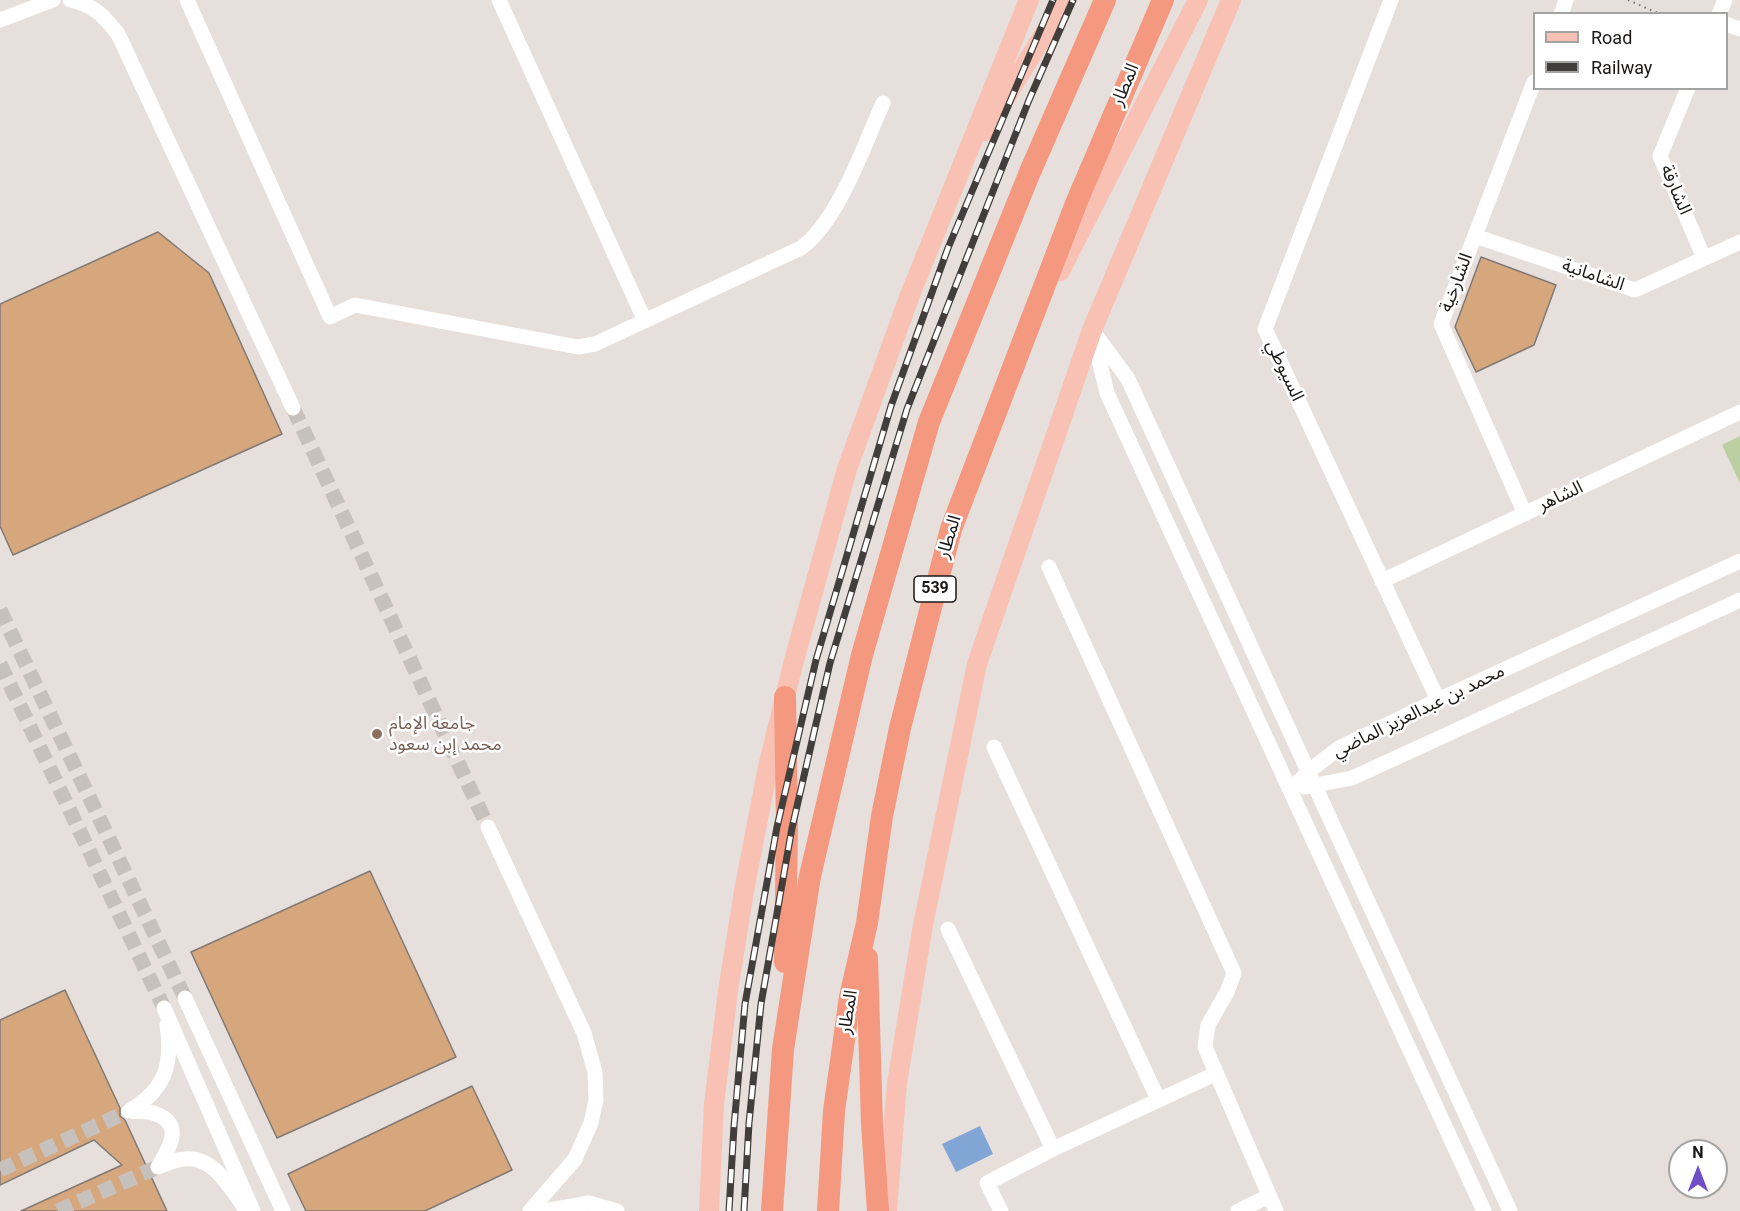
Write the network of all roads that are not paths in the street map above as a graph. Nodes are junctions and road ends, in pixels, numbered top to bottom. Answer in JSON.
{"nodes":[{"id":1,"x":53,"y":0,"type":"edge"},
{"id":2,"x":70,"y":0,"type":"edge"},
{"id":3,"x":187,"y":0,"type":"edge"},
{"id":4,"x":499,"y":0,"type":"edge"},
{"id":5,"x":1029,"y":0,"type":"edge"},
{"id":6,"x":1065,"y":0,"type":"edge"},
{"id":7,"x":1105,"y":0,"type":"edge"},
{"id":8,"x":1163,"y":0,"type":"edge"},
{"id":9,"x":1198,"y":0,"type":"edge"},
{"id":10,"x":1231,"y":0,"type":"edge"},
{"id":11,"x":1391,"y":0,"type":"edge"},
{"id":12,"x":5,"y":17,"type":"edge"},
{"id":13,"x":1533,"y":85,"type":"edge"},
{"id":14,"x":1687,"y":90,"type":"edge"},
{"id":15,"x":883,"y":103,"type":"dead end"},
{"id":16,"x":958,"y":174,"type":"junction"},
{"id":17,"x":1475,"y":236,"type":"junction"},
{"id":18,"x":1740,"y":242,"type":"edge"},
{"id":19,"x":1704,"y":258,"type":"junction"},
{"id":20,"x":645,"y":321,"type":"junction"},
{"id":21,"x":1092,"y":330,"type":"junction"},
{"id":22,"x":1016,"y":356,"type":"junction"},
{"id":23,"x":293,"y":408,"type":"tunnel mouth"},
{"id":24,"x":1740,"y":412,"type":"edge"},
{"id":25,"x":1525,"y":514,"type":"junction"},
{"id":26,"x":1740,"y":561,"type":"edge"},
{"id":27,"x":1049,"y":567,"type":"dead end"},
{"id":28,"x":1382,"y":581,"type":"junction"},
{"id":29,"x":1740,"y":600,"type":"edge"},
{"id":30,"x":785,"y":697,"type":"junction"},
{"id":31,"x":1438,"y":700,"type":"junction"},
{"id":32,"x":994,"y":747,"type":"dead end"},
{"id":33,"x":1311,"y":779,"type":"junction"},
{"id":34,"x":1290,"y":790,"type":"junction"},
{"id":35,"x":488,"y":827,"type":"tunnel mouth"},
{"id":36,"x":867,"y":923,"type":"junction"},
{"id":37,"x":948,"y":929,"type":"dead end"},
{"id":38,"x":185,"y":998,"type":"tunnel mouth"},
{"id":39,"x":783,"y":1049,"type":"junction"},
{"id":40,"x":1215,"y":1074,"type":"junction"},
{"id":41,"x":1158,"y":1099,"type":"junction"},
{"id":42,"x":1053,"y":1149,"type":"junction"},
{"id":43,"x":1269,"y":1196,"type":"junction"},
{"id":44,"x":247,"y":1211,"type":"edge"},
{"id":45,"x":253,"y":1211,"type":"edge"},
{"id":46,"x":283,"y":1211,"type":"edge"},
{"id":47,"x":530,"y":1211,"type":"edge"},
{"id":48,"x":544,"y":1211,"type":"edge"},
{"id":49,"x":617,"y":1211,"type":"edge"},
{"id":50,"x":709,"y":1211,"type":"edge"},
{"id":51,"x":772,"y":1211,"type":"edge"},
{"id":52,"x":828,"y":1211,"type":"edge"},
{"id":53,"x":878,"y":1211,"type":"edge"},
{"id":54,"x":887,"y":1211,"type":"edge"},
{"id":55,"x":1001,"y":1211,"type":"edge"},
{"id":56,"x":1238,"y":1211,"type":"edge"},
{"id":57,"x":1276,"y":1211,"type":"edge"},
{"id":58,"x":1484,"y":1211,"type":"edge"},
{"id":59,"x":1510,"y":1211,"type":"edge"}],
"edges":[{"from":1,"to":12,"type":"street"},
{"from":2,"to":23,"type":"street"},
{"from":3,"to":20,"type":"street"},
{"from":4,"to":20,"type":"street"},
{"from":5,"to":16,"type":"main road"},
{"from":6,"to":16,"type":"main road"},
{"from":7,"to":39,"type":"highway"},
{"from":8,"to":22,"type":"highway","name":"المطار","number":"539"},
{"from":9,"to":22,"type":"main road"},
{"from":10,"to":21,"type":"main road"},
{"from":11,"to":28,"type":"street","name":"السيوطي"},
{"from":13,"to":17,"type":"street","name":"الشارخية"},
{"from":14,"to":19,"type":"street","name":"الشارقة"},
{"from":15,"to":20,"type":"street"},
{"from":16,"to":30,"type":"main road"},
{"from":17,"to":19,"type":"street","name":"الشامانية"},
{"from":17,"to":25,"type":"street","name":"الشارخية"},
{"from":18,"to":19,"type":"street","name":"الشامانية"},
{"from":21,"to":33,"type":"street"},
{"from":21,"to":34,"type":"street"},
{"from":21,"to":54,"type":"main road"},
{"from":22,"to":36,"type":"highway","name":"المطار","number":"539"},
{"from":24,"to":25,"type":"street","name":"الشاهر"},
{"from":25,"to":28,"type":"street","name":"الشاهر"},
{"from":26,"to":31,"type":"street","name":"محمد بن عبدالعزيز الماضي"},
{"from":27,"to":40,"type":"street"},
{"from":28,"to":31,"type":"street","name":"السيوطي"},
{"from":29,"to":33,"type":"street","name":"محمد بن عبدالعزيز الماضي"},
{"from":30,"to":39,"type":"highway"},
{"from":30,"to":50,"type":"main road"},
{"from":31,"to":33,"type":"street","name":"محمد بن عبدالعزيز الماضي"},
{"from":32,"to":41,"type":"street"},
{"from":33,"to":34,"type":"street","name":"محمد بن عبدالعزيز الماضي"},
{"from":33,"to":59,"type":"street"},
{"from":34,"to":58,"type":"street"},
{"from":35,"to":47,"type":"street"},
{"from":36,"to":52,"type":"highway","name":"المطار","number":"539"},
{"from":36,"to":53,"type":"highway"},
{"from":37,"to":42,"type":"street"},
{"from":38,"to":46,"type":"street"},
{"from":39,"to":51,"type":"highway"},
{"from":40,"to":41,"type":"street"},
{"from":40,"to":43,"type":"street"},
{"from":41,"to":42,"type":"street"},
{"from":42,"to":55,"type":"street"},
{"from":43,"to":56,"type":"street"},
{"from":43,"to":57,"type":"street"},
{"from":44,"to":45,"type":"street"},
{"from":48,"to":49,"type":"street"}]}
